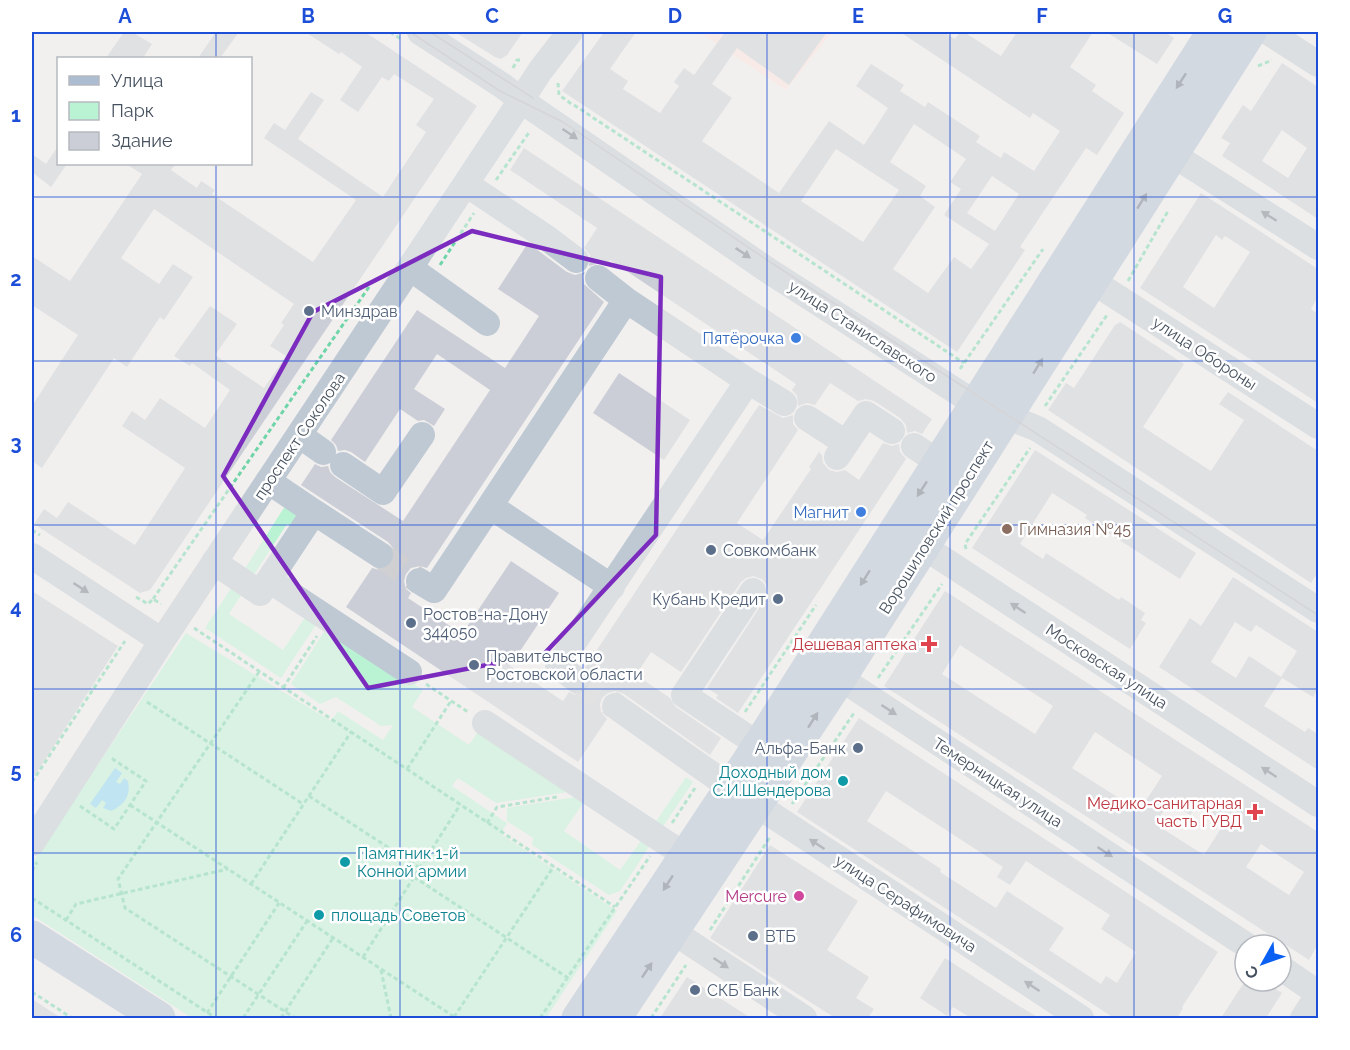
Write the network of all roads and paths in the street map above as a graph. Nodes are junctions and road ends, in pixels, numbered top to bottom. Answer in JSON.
{"nodes":[{"id":1,"x":420,"y":32,"type":"edge"},
{"id":2,"x":570,"y":32,"type":"edge"},
{"id":3,"x":1213,"y":32,"type":"edge"},
{"id":4,"x":1273,"y":35,"type":"edge"},
{"id":5,"x":1318,"y":64,"type":"edge"},
{"id":6,"x":1257,"y":66,"type":"dead end"},
{"id":7,"x":522,"y":101,"type":"junction"},
{"id":8,"x":574,"y":105,"type":"dead end"},
{"id":9,"x":1172,"y":154,"type":"junction"},
{"id":10,"x":466,"y":184,"type":"junction"},
{"id":11,"x":1170,"y":208,"type":"dead end"},
{"id":12,"x":1318,"y":248,"type":"edge"},
{"id":13,"x":576,"y":260,"type":"dead end"},
{"id":14,"x":410,"y":268,"type":"junction"},
{"id":15,"x":598,"y":278,"type":"dead end"},
{"id":16,"x":373,"y":282,"type":"dead end"},
{"id":17,"x":1106,"y":289,"type":"junction"},
{"id":18,"x":626,"y":300,"type":"junction"},
{"id":19,"x":487,"y":323,"type":"dead end"},
{"id":20,"x":964,"y":363,"type":"dead end"},
{"id":21,"x":748,"y":381,"type":"junction"},
{"id":22,"x":784,"y":403,"type":"dead end"},
{"id":23,"x":807,"y":418,"type":"dead end"},
{"id":24,"x":992,"y":418,"type":"junction"},
{"id":25,"x":1318,"y":426,"type":"edge"},
{"id":26,"x":892,"y":431,"type":"dead end"},
{"id":27,"x":299,"y":435,"type":"junction"},
{"id":28,"x":422,"y":435,"type":"dead end"},
{"id":29,"x":1034,"y":438,"type":"junction"},
{"id":30,"x":268,"y":481,"type":"junction"},
{"id":31,"x":490,"y":506,"type":"junction"},
{"id":32,"x":314,"y":512,"type":"junction"},
{"id":33,"x":896,"y":528,"type":"junction"},
{"id":34,"x":32,"y":530,"type":"edge"},
{"id":35,"x":36,"y":546,"type":"edge"},
{"id":36,"x":924,"y":547,"type":"junction"},
{"id":37,"x":380,"y":555,"type":"tunnel mouth"},
{"id":38,"x":214,"y":562,"type":"junction"},
{"id":39,"x":954,"y":567,"type":"junction"},
{"id":40,"x":269,"y":580,"type":"junction"},
{"id":41,"x":419,"y":580,"type":"tunnel mouth"},
{"id":42,"x":612,"y":587,"type":"junction"},
{"id":43,"x":128,"y":591,"type":"dead end"},
{"id":44,"x":753,"y":591,"type":"dead end"},
{"id":45,"x":153,"y":599,"type":"junction"},
{"id":46,"x":1318,"y":610,"type":"edge"},
{"id":47,"x":328,"y":619,"type":"junction"},
{"id":48,"x":186,"y":622,"type":"junction"},
{"id":49,"x":134,"y":623,"type":"junction"},
{"id":50,"x":162,"y":641,"type":"junction"},
{"id":51,"x":260,"y":672,"type":"junction"},
{"id":52,"x":409,"y":672,"type":"joint"},
{"id":53,"x":578,"y":680,"type":"tunnel mouth"},
{"id":54,"x":854,"y":687,"type":"junction"},
{"id":55,"x":284,"y":688,"type":"junction"},
{"id":56,"x":451,"y":700,"type":"junction"},
{"id":57,"x":145,"y":701,"type":"dead end"},
{"id":58,"x":615,"y":706,"type":"tunnel mouth"},
{"id":59,"x":485,"y":723,"type":"joint"},
{"id":60,"x":351,"y":732,"type":"junction"},
{"id":61,"x":210,"y":743,"type":"junction"},
{"id":62,"x":759,"y":745,"type":"junction"},
{"id":63,"x":108,"y":756,"type":"dead end"},
{"id":64,"x":406,"y":769,"type":"junction"},
{"id":65,"x":32,"y":783,"type":"edge"},
{"id":66,"x":584,"y":787,"type":"junction"},
{"id":67,"x":309,"y":796,"type":"junction"},
{"id":68,"x":76,"y":804,"type":"dead end"},
{"id":69,"x":303,"y":804,"type":"junction"},
{"id":70,"x":460,"y":804,"type":"junction"},
{"id":71,"x":756,"y":804,"type":"junction"},
{"id":72,"x":1318,"y":804,"type":"edge"},
{"id":73,"x":130,"y":805,"type":"junction"},
{"id":74,"x":156,"y":823,"type":"junction"},
{"id":75,"x":487,"y":823,"type":"junction"},
{"id":76,"x":32,"y":843,"type":"edge"},
{"id":77,"x":686,"y":856,"type":"junction"},
{"id":78,"x":554,"y":866,"type":"junction"},
{"id":79,"x":420,"y":868,"type":"junction"},
{"id":80,"x":228,"y":869,"type":"junction"},
{"id":81,"x":414,"y":877,"type":"junction"},
{"id":82,"x":251,"y":884,"type":"junction"},
{"id":83,"x":122,"y":893,"type":"junction"},
{"id":84,"x":32,"y":898,"type":"edge"},
{"id":85,"x":279,"y":903,"type":"junction"},
{"id":86,"x":615,"y":907,"type":"dead end"},
{"id":87,"x":66,"y":920,"type":"junction"},
{"id":88,"x":307,"y":921,"type":"junction"},
{"id":89,"x":1233,"y":936,"type":"edge"},
{"id":90,"x":32,"y":937,"type":"edge"},
{"id":91,"x":333,"y":938,"type":"junction"},
{"id":92,"x":507,"y":938,"type":"junction"},
{"id":93,"x":685,"y":940,"type":"junction"},
{"id":94,"x":363,"y":957,"type":"junction"},
{"id":95,"x":32,"y":960,"type":"edge"},
{"id":96,"x":381,"y":970,"type":"junction"},
{"id":97,"x":1293,"y":976,"type":"edge"},
{"id":98,"x":231,"y":977,"type":"junction"},
{"id":99,"x":568,"y":978,"type":"dead end"},
{"id":100,"x":32,"y":992,"type":"edge"},
{"id":101,"x":1318,"y":994,"type":"edge"},
{"id":102,"x":258,"y":995,"type":"junction"},
{"id":103,"x":285,"y":1012,"type":"junction"},
{"id":104,"x":207,"y":1013,"type":"junction"},
{"id":105,"x":72,"y":1018,"type":"edge"},
{"id":106,"x":123,"y":1018,"type":"edge"},
{"id":107,"x":159,"y":1018,"type":"edge"},
{"id":108,"x":216,"y":1018,"type":"edge"},
{"id":109,"x":243,"y":1018,"type":"edge"},
{"id":110,"x":281,"y":1018,"type":"edge"},
{"id":111,"x":295,"y":1018,"type":"edge"},
{"id":112,"x":392,"y":1018,"type":"edge"},
{"id":113,"x":454,"y":1018,"type":"edge"},
{"id":114,"x":578,"y":1018,"type":"edge"},
{"id":115,"x":615,"y":1018,"type":"edge"},
{"id":116,"x":651,"y":1018,"type":"edge"},
{"id":117,"x":804,"y":1018,"type":"edge"},
{"id":118,"x":1081,"y":1018,"type":"edge"},
{"id":119,"x":1303,"y":1018,"type":"edge"}],
"edges":[{"from":1,"to":7,"type":"street","name":"улица Станиславского"},
{"from":2,"to":7,"type":"street","name":"проспект Соколова"},
{"from":3,"to":24,"type":"main road","name":"Ворошиловский проспект","one_way":true},
{"from":4,"to":5,"type":"street"},
{"from":4,"to":6,"type":"path"},
{"from":4,"to":9,"type":"main road","name":"Ворошиловский проспект"},
{"from":7,"to":10,"type":"street","name":"проспект Соколова"},
{"from":7,"to":24,"type":"street","name":"улица Станиславского","one_way":true},
{"from":8,"to":20,"type":"path"},
{"from":12,"to":9,"type":"street","one_way":true},
{"from":17,"to":9,"type":"main road","name":"Ворошиловский проспект","one_way":true},
{"from":10,"to":13,"type":"street"},
{"from":10,"to":14,"type":"street","name":"проспект Соколова"},
{"from":11,"to":17,"type":"path"},
{"from":14,"to":19,"type":"street"},
{"from":14,"to":27,"type":"street","name":"проспект Соколова"},
{"from":15,"to":18,"type":"street"},
{"from":16,"to":45,"type":"path"},
{"from":24,"to":17,"type":"main road","name":"Ворошиловский проспект","one_way":true},
{"from":17,"to":25,"type":"street","name":"улица Обороны"},
{"from":17,"to":29,"type":"path"},
{"from":18,"to":21,"type":"street"},
{"from":18,"to":31,"type":"street"},
{"from":21,"to":22,"type":"street"},
{"from":21,"to":42,"type":"street"},
{"from":23,"to":26,"type":"street"},
{"from":24,"to":29,"type":"street","name":"улица Станиславского"},
{"from":24,"to":29,"type":"path"},
{"from":24,"to":33,"type":"main road","name":"Ворошиловский проспект","one_way":true},
{"from":24,"to":36,"type":"main road","name":"Ворошиловский проспект"},
{"from":27,"to":28,"type":"street"},
{"from":27,"to":30,"type":"street","name":"проспект Соколова"},
{"from":29,"to":39,"type":"path"},
{"from":29,"to":46,"type":"street","name":"улица Станиславского"},
{"from":30,"to":32,"type":"street"},
{"from":30,"to":38,"type":"street","name":"проспект Соколова"},
{"from":31,"to":41,"type":"street"},
{"from":31,"to":42,"type":"street"},
{"from":32,"to":37,"type":"street"},
{"from":32,"to":40,"type":"street"},
{"from":33,"to":36,"type":"street","name":"Московская улица"},
{"from":33,"to":62,"type":"main road","name":"Ворошиловский проспект","one_way":true},
{"from":34,"to":35,"type":"path"},
{"from":35,"to":49,"type":"street","one_way":true},
{"from":36,"to":39,"type":"street","name":"Московская улица"},
{"from":36,"to":54,"type":"main road","name":"Ворошиловский проспект"},
{"from":38,"to":40,"type":"street"},
{"from":38,"to":48,"type":"street","name":"проспект Соколова"},
{"from":39,"to":54,"type":"path"},
{"from":72,"to":39,"type":"street","name":"Московская улица","one_way":true},
{"from":40,"to":47,"type":"street"},
{"from":42,"to":53,"type":"street"},
{"from":43,"to":45,"type":"path"},
{"from":44,"to":62,"type":"street"},
{"from":45,"to":48,"type":"path"},
{"from":47,"to":52,"type":"street"},
{"from":47,"to":55,"type":"path"},
{"from":48,"to":50,"type":"street","name":"проспект Соколова"},
{"from":48,"to":51,"type":"path"},
{"from":49,"to":50,"type":"street"},
{"from":49,"to":65,"type":"path"},
{"from":50,"to":76,"type":"street","name":"проспект Соколова"},
{"from":51,"to":55,"type":"path"},
{"from":51,"to":61,"type":"path"},
{"from":52,"to":56,"type":"path"},
{"from":71,"to":54,"type":"main road","name":"Ворошиловский проспект","one_way":true},
{"from":54,"to":71,"type":"path"},
{"from":54,"to":89,"type":"street","name":"Темерницкая улица","one_way":true},
{"from":55,"to":60,"type":"path"},
{"from":56,"to":59,"type":"path"},
{"from":56,"to":64,"type":"path"},
{"from":57,"to":61,"type":"path"},
{"from":58,"to":71,"type":"street","name":"улица Серафимовича"},
{"from":59,"to":66,"type":"street"},
{"from":60,"to":64,"type":"path"},
{"from":60,"to":67,"type":"path"},
{"from":61,"to":69,"type":"path"},
{"from":61,"to":74,"type":"path"},
{"from":62,"to":71,"type":"main road","name":"Ворошиловский проспект"},
{"from":63,"to":73,"type":"path"},
{"from":64,"to":70,"type":"path"},
{"from":66,"to":75,"type":"path"},
{"from":66,"to":77,"type":"street"},
{"from":67,"to":69,"type":"path"},
{"from":67,"to":79,"type":"path"},
{"from":68,"to":73,"type":"path"},
{"from":69,"to":82,"type":"path"},
{"from":70,"to":75,"type":"path"},
{"from":70,"to":79,"type":"path"},
{"from":71,"to":77,"type":"main road","name":"Ворошиловский проспект"},
{"from":71,"to":93,"type":"main road","name":"Ворошиловский проспект"},
{"from":71,"to":93,"type":"path"},
{"from":118,"to":71,"type":"street","name":"улица Серафимовича","one_way":true},
{"from":73,"to":74,"type":"path"},
{"from":74,"to":80,"type":"path"},
{"from":74,"to":83,"type":"path"},
{"from":75,"to":78,"type":"path"},
{"from":77,"to":114,"type":"main road","name":"Ворошиловский проспект","one_way":true},
{"from":78,"to":86,"type":"path"},
{"from":78,"to":92,"type":"path"},
{"from":79,"to":81,"type":"path"},
{"from":80,"to":82,"type":"path"},
{"from":80,"to":83,"type":"path"},
{"from":81,"to":92,"type":"path"},
{"from":81,"to":94,"type":"path"},
{"from":82,"to":85,"type":"path"},
{"from":83,"to":87,"type":"path"},
{"from":83,"to":98,"type":"path"},
{"from":84,"to":87,"type":"path"},
{"from":85,"to":88,"type":"path"},
{"from":85,"to":98,"type":"path"},
{"from":87,"to":104,"type":"path"},
{"from":88,"to":91,"type":"path"},
{"from":88,"to":102,"type":"path"},
{"from":90,"to":107,"type":"main road"},
{"from":91,"to":94,"type":"path"},
{"from":91,"to":103,"type":"path"},
{"from":92,"to":99,"type":"path"},
{"from":92,"to":113,"type":"path"},
{"from":115,"to":93,"type":"main road","name":"Ворошиловский проспект","one_way":true},
{"from":93,"to":116,"type":"path"},
{"from":93,"to":117,"type":"street","one_way":true},
{"from":94,"to":96,"type":"path"},
{"from":95,"to":106,"type":"main road"},
{"from":96,"to":112,"type":"path"},
{"from":96,"to":113,"type":"path"},
{"from":97,"to":101,"type":"street"},
{"from":98,"to":102,"type":"path"},
{"from":98,"to":104,"type":"path"},
{"from":100,"to":105,"type":"path"},
{"from":101,"to":119,"type":"street"},
{"from":102,"to":103,"type":"path"},
{"from":102,"to":109,"type":"path"},
{"from":103,"to":110,"type":"path"},
{"from":103,"to":111,"type":"path"},
{"from":104,"to":108,"type":"path"}]}
